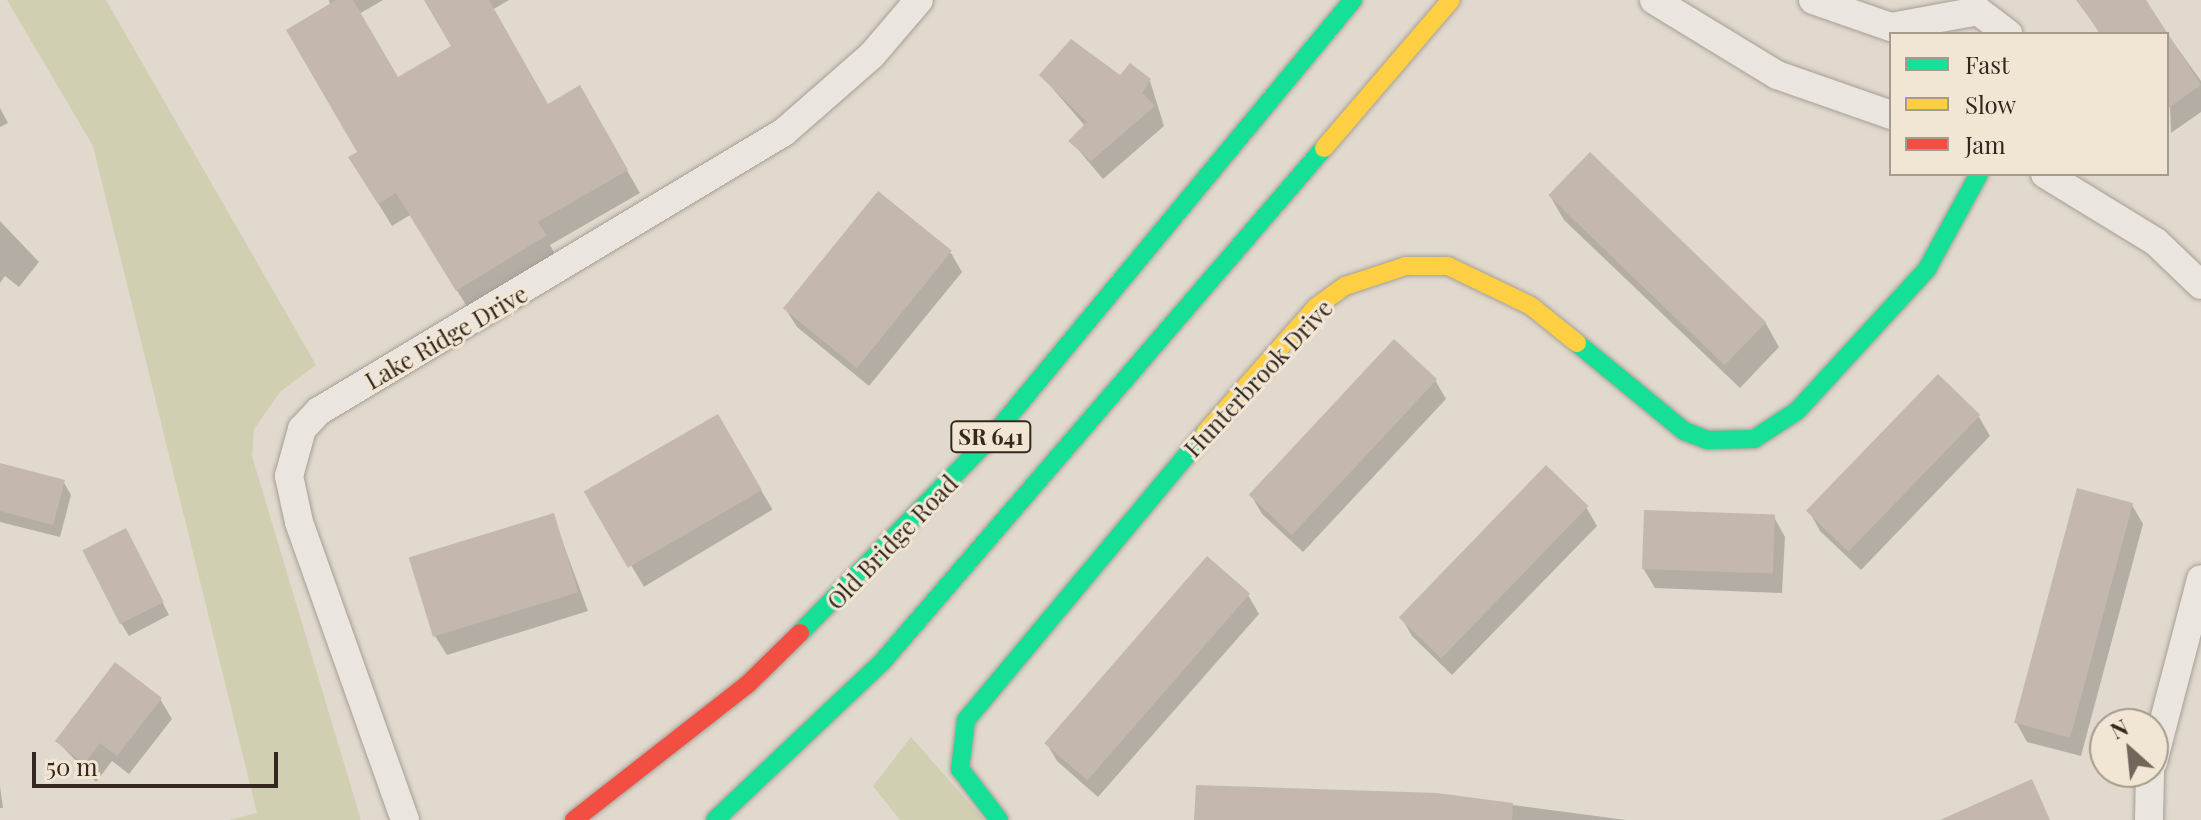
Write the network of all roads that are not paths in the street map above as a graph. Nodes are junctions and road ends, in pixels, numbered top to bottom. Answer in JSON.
{"nodes":[{"id":1,"x":919,"y":0,"type":"edge"},
{"id":2,"x":1353,"y":0,"type":"edge"},
{"id":3,"x":1451,"y":0,"type":"edge"},
{"id":4,"x":1654,"y":0,"type":"edge"},
{"id":5,"x":1813,"y":0,"type":"edge"},
{"id":6,"x":2005,"y":32,"type":"edge"},
{"id":7,"x":1889,"y":114,"type":"edge"},
{"id":8,"x":1978,"y":176,"type":"edge"},
{"id":9,"x":2048,"y":176,"type":"edge"},
{"id":10,"x":2201,"y":285,"type":"edge"},
{"id":11,"x":2201,"y":579,"type":"edge"},
{"id":12,"x":2167,"y":708,"type":"edge"},
{"id":13,"x":829,"y":717,"type":"junction"},
{"id":14,"x":2150,"y":788,"type":"edge"},
{"id":15,"x":779,"y":790,"type":"dead end"},
{"id":16,"x":405,"y":820,"type":"edge"},
{"id":17,"x":574,"y":820,"type":"edge"},
{"id":18,"x":715,"y":820,"type":"edge"},
{"id":19,"x":999,"y":820,"type":"edge"},
{"id":20,"x":2149,"y":820,"type":"edge"}],
"edges":[{"from":1,"to":16,"type":"street","name":"Lake Ridge Drive"},
{"from":2,"to":17,"type":"main road","name":"Old Bridge Road","number":"SR 641"},
{"from":3,"to":13,"type":"main road","number":"SR 641"},
{"from":4,"to":7,"type":"street"},
{"from":5,"to":6,"type":"street"},
{"from":8,"to":19,"type":"main road","name":"Hunterbrook Drive"},
{"from":9,"to":10,"type":"street"},
{"from":11,"to":12,"type":"street"},
{"from":13,"to":15,"type":"main road"},
{"from":13,"to":18,"type":"main road","number":"SR 641"},
{"from":14,"to":20,"type":"street"}]}
